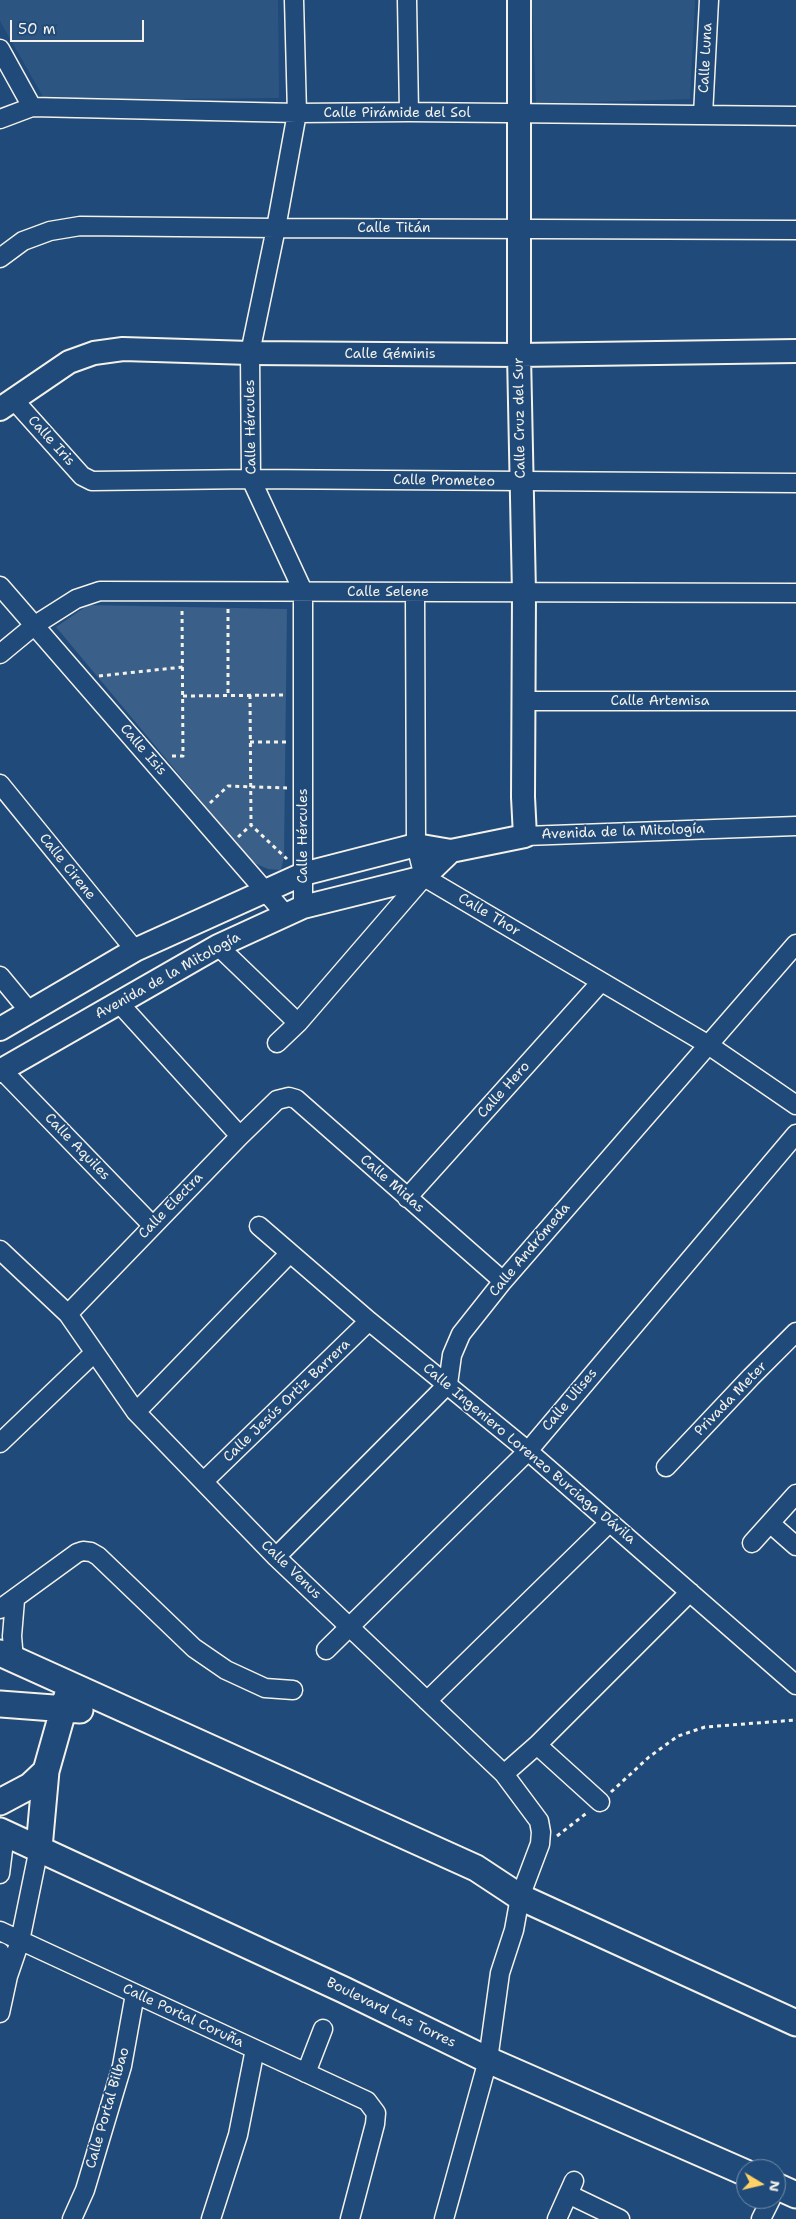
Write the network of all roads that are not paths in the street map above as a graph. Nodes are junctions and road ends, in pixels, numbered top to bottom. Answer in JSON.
{"nodes":[{"id":1,"x":294,"y":0,"type":"edge"},
{"id":2,"x":407,"y":0,"type":"edge"},
{"id":3,"x":519,"y":0,"type":"edge"},
{"id":4,"x":709,"y":0,"type":"edge"},
{"id":5,"x":0,"y":49,"type":"edge"},
{"id":6,"x":32,"y":107,"type":"junction"},
{"id":7,"x":409,"y":112,"type":"junction"},
{"id":8,"x":297,"y":113,"type":"junction"},
{"id":9,"x":520,"y":114,"type":"junction"},
{"id":10,"x":703,"y":116,"type":"junction"},
{"id":11,"x":796,"y":116,"type":"edge"},
{"id":12,"x":0,"y":119,"type":"edge"},
{"id":13,"x":276,"y":228,"type":"junction"},
{"id":14,"x":519,"y":228,"type":"junction"},
{"id":15,"x":796,"y":230,"type":"edge"},
{"id":16,"x":0,"y":258,"type":"edge"},
{"id":17,"x":796,"y":351,"type":"edge"},
{"id":18,"x":250,"y":353,"type":"junction"},
{"id":19,"x":519,"y":355,"type":"junction"},
{"id":20,"x":6,"y":404,"type":"edge"},
{"id":21,"x":251,"y":479,"type":"junction"},
{"id":22,"x":92,"y":481,"type":"joint"},
{"id":23,"x":522,"y":482,"type":"junction"},
{"id":24,"x":796,"y":483,"type":"edge"},
{"id":25,"x":0,"y":586,"type":"edge"},
{"id":26,"x":303,"y":591,"type":"junction"},
{"id":27,"x":415,"y":592,"type":"junction"},
{"id":28,"x":524,"y":593,"type":"junction"},
{"id":29,"x":796,"y":593,"type":"edge"},
{"id":30,"x":34,"y":625,"type":"junction"},
{"id":31,"x":0,"y":654,"type":"edge"},
{"id":32,"x":524,"y":701,"type":"junction"},
{"id":33,"x":796,"y":701,"type":"edge"},
{"id":34,"x":0,"y":784,"type":"edge"},
{"id":35,"x":796,"y":826,"type":"edge"},
{"id":36,"x":525,"y":836,"type":"junction"},
{"id":37,"x":416,"y":845,"type":"junction"},
{"id":38,"x":451,"y":851,"type":"junction"},
{"id":39,"x":303,"y":874,"type":"junction"},
{"id":40,"x":424,"y":877,"type":"junction"},
{"id":41,"x":266,"y":891,"type":"junction"},
{"id":42,"x":294,"y":911,"type":"junction"},
{"id":43,"x":796,"y":944,"type":"edge"},
{"id":44,"x":218,"y":946,"type":"junction"},
{"id":45,"x":135,"y":950,"type":"junction"},
{"id":46,"x":0,"y":976,"type":"edge"},
{"id":47,"x":601,"y":982,"type":"junction"},
{"id":48,"x":119,"y":1003,"type":"junction"},
{"id":49,"x":29,"y":1011,"type":"junction"},
{"id":50,"x":298,"y":1023,"type":"junction"},
{"id":51,"x":0,"y":1029,"type":"edge"},
{"id":52,"x":277,"y":1043,"type":"dead end"},
{"id":53,"x":707,"y":1044,"type":"junction"},
{"id":54,"x":1,"y":1071,"type":"edge"},
{"id":55,"x":277,"y":1100,"type":"joint"},
{"id":56,"x":796,"y":1105,"type":"edge"},
{"id":57,"x":796,"y":1134,"type":"edge"},
{"id":58,"x":240,"y":1136,"type":"junction"},
{"id":59,"x":407,"y":1198,"type":"junction"},
{"id":60,"x":152,"y":1225,"type":"junction"},
{"id":61,"x":259,"y":1226,"type":"dead end"},
{"id":62,"x":0,"y":1250,"type":"edge"},
{"id":63,"x":290,"y":1253,"type":"junction"},
{"id":64,"x":504,"y":1281,"type":"junction"},
{"id":65,"x":68,"y":1314,"type":"junction"},
{"id":66,"x":369,"y":1321,"type":"junction"},
{"id":67,"x":796,"y":1332,"type":"edge"},
{"id":68,"x":94,"y":1353,"type":"junction"},
{"id":69,"x":448,"y":1384,"type":"junction"},
{"id":70,"x":136,"y":1412,"type":"junction"},
{"id":71,"x":1,"y":1441,"type":"edge"},
{"id":72,"x":528,"y":1451,"type":"junction"},
{"id":73,"x":666,"y":1467,"type":"dead end"},
{"id":74,"x":204,"y":1481,"type":"junction"},
{"id":75,"x":796,"y":1494,"type":"edge"},
{"id":76,"x":610,"y":1522,"type":"junction"},
{"id":77,"x":771,"y":1524,"type":"junction"},
{"id":78,"x":752,"y":1543,"type":"dead end"},
{"id":79,"x":796,"y":1546,"type":"edge"},
{"id":80,"x":276,"y":1557,"type":"junction"},
{"id":81,"x":690,"y":1592,"type":"junction"},
{"id":82,"x":7,"y":1605,"type":"edge"},
{"id":83,"x":350,"y":1626,"type":"junction"},
{"id":84,"x":326,"y":1650,"type":"dead end"},
{"id":85,"x":7,"y":1657,"type":"edge"},
{"id":86,"x":796,"y":1685,"type":"edge"},
{"id":87,"x":293,"y":1690,"type":"dead end"},
{"id":88,"x":66,"y":1697,"type":"junction"},
{"id":89,"x":427,"y":1701,"type":"junction"},
{"id":90,"x":0,"y":1704,"type":"edge"},
{"id":91,"x":537,"y":1745,"type":"junction"},
{"id":92,"x":46,"y":1771,"type":"junction"},
{"id":93,"x":504,"y":1774,"type":"junction"},
{"id":94,"x":0,"y":1802,"type":"edge"},
{"id":95,"x":600,"y":1802,"type":"road end"},
{"id":96,"x":3,"y":1832,"type":"edge"},
{"id":97,"x":39,"y":1848,"type":"junction"},
{"id":98,"x":0,"y":1874,"type":"edge"},
{"id":99,"x":520,"y":1897,"type":"junction"},
{"id":100,"x":0,"y":1930,"type":"edge"},
{"id":101,"x":20,"y":1941,"type":"junction"},
{"id":102,"x":0,"y":1952,"type":"edge"},
{"id":103,"x":8,"y":1976,"type":"junction"},
{"id":104,"x":135,"y":1994,"type":"junction"},
{"id":105,"x":0,"y":2013,"type":"edge"},
{"id":106,"x":796,"y":2023,"type":"edge"},
{"id":107,"x":323,"y":2029,"type":"dead end"},
{"id":108,"x":255,"y":2049,"type":"junction"},
{"id":109,"x":488,"y":2060,"type":"junction"},
{"id":110,"x":306,"y":2073,"type":"junction"},
{"id":111,"x":736,"y":2169,"type":"edge"},
{"id":112,"x":72,"y":2219,"type":"edge"},
{"id":113,"x":211,"y":2219,"type":"edge"},
{"id":114,"x":350,"y":2219,"type":"edge"},
{"id":115,"x":444,"y":2219,"type":"edge"},
{"id":116,"x":557,"y":2219,"type":"edge"},
{"id":117,"x":620,"y":2219,"type":"edge"}],
"edges":[{"from":1,"to":8,"type":"street","name":"Calle Hércules"},
{"from":2,"to":7,"type":"street"},
{"from":3,"to":9,"type":"street","name":"Calle Cruz del Sur"},
{"from":4,"to":10,"type":"street","name":"Calle Luna"},
{"from":5,"to":6,"type":"street"},
{"from":6,"to":8,"type":"street","name":"Calle Pirámide del Sol"},
{"from":6,"to":12,"type":"street","name":"Calle Pirámide del Sol"},
{"from":7,"to":8,"type":"street","name":"Calle Pirámide del Sol"},
{"from":7,"to":9,"type":"street","name":"Calle Pirámide del Sol"},
{"from":8,"to":13,"type":"street","name":"Calle Hércules"},
{"from":9,"to":10,"type":"street","name":"Calle Pirámide del Sol"},
{"from":9,"to":14,"type":"street","name":"Calle Cruz del Sur"},
{"from":10,"to":11,"type":"street","name":"Calle Pirámide del Sol"},
{"from":13,"to":14,"type":"street","name":"Calle Titán"},
{"from":13,"to":16,"type":"street","name":"Calle Titán"},
{"from":13,"to":18,"type":"street","name":"Calle Hércules"},
{"from":14,"to":15,"type":"street","name":"Calle Titán"},
{"from":14,"to":19,"type":"street","name":"Calle Cruz del Sur"},
{"from":17,"to":19,"type":"street","name":"Calle Géminis"},
{"from":18,"to":19,"type":"street","name":"Calle Géminis"},
{"from":18,"to":20,"type":"street","name":"Calle Géminis"},
{"from":18,"to":21,"type":"street","name":"Calle Hércules"},
{"from":19,"to":23,"type":"street","name":"Calle Cruz del Sur"},
{"from":20,"to":22,"type":"street","name":"Calle Iris"},
{"from":21,"to":22,"type":"street","name":"Calle Prometeo"},
{"from":21,"to":23,"type":"street","name":"Calle Prometeo"},
{"from":21,"to":26,"type":"street","name":"Calle Hércules"},
{"from":23,"to":24,"type":"street","name":"Calle Prometeo"},
{"from":23,"to":28,"type":"street","name":"Calle Cruz del Sur"},
{"from":25,"to":30,"type":"street","name":"Calle Isis"},
{"from":26,"to":27,"type":"street","name":"Calle Selene"},
{"from":26,"to":30,"type":"street","name":"Calle Selene"},
{"from":26,"to":39,"type":"street","name":"Calle Hércules"},
{"from":27,"to":28,"type":"street","name":"Calle Selene"},
{"from":27,"to":37,"type":"street"},
{"from":28,"to":29,"type":"street","name":"Calle Selene"},
{"from":28,"to":32,"type":"street","name":"Calle Cruz del Sur"},
{"from":30,"to":31,"type":"street","name":"Calle Selene"},
{"from":30,"to":41,"type":"street","name":"Calle Isis"},
{"from":32,"to":33,"type":"street","name":"Calle Artemisa"},
{"from":32,"to":36,"type":"street","name":"Calle Cruz del Sur"},
{"from":34,"to":45,"type":"street","name":"Calle Cirene"},
{"from":35,"to":36,"type":"street","name":"Avenida de la Mitología"},
{"from":36,"to":38,"type":"street","name":"Avenida de la Mitología"},
{"from":37,"to":38,"type":"street","name":"Avenida de la Mitología"},
{"from":37,"to":39,"type":"street","name":"Avenida de la Mitología"},
{"from":37,"to":40,"type":"street"},
{"from":38,"to":40,"type":"street"},
{"from":39,"to":41,"type":"street","name":"Avenida de la Mitología"},
{"from":39,"to":42,"type":"street","name":"Calle Hércules"},
{"from":40,"to":42,"type":"street","name":"Avenida de la Mitología"},
{"from":40,"to":47,"type":"street","name":"Calle Thor"},
{"from":40,"to":50,"type":"street"},
{"from":41,"to":42,"type":"street","name":"Calle Isis"},
{"from":41,"to":45,"type":"street","name":"Avenida de la Mitología"},
{"from":42,"to":44,"type":"street","name":"Avenida de la Mitología"},
{"from":43,"to":53,"type":"street","name":"Calle Andrómeda"},
{"from":44,"to":48,"type":"street","name":"Avenida de la Mitología"},
{"from":44,"to":50,"type":"street"},
{"from":45,"to":49,"type":"street","name":"Avenida de la Mitología"},
{"from":46,"to":49,"type":"street"},
{"from":47,"to":53,"type":"street","name":"Calle Thor"},
{"from":47,"to":59,"type":"street","name":"Calle Hero"},
{"from":48,"to":54,"type":"street","name":"Avenida de la Mitología"},
{"from":48,"to":58,"type":"street"},
{"from":49,"to":51,"type":"street","name":"Avenida de la Mitología"},
{"from":50,"to":52,"type":"street"},
{"from":53,"to":56,"type":"street","name":"Calle Thor"},
{"from":53,"to":64,"type":"street","name":"Calle Andrómeda"},
{"from":54,"to":60,"type":"street","name":"Calle Aquiles"},
{"from":55,"to":58,"type":"street","name":"Calle Electra"},
{"from":55,"to":59,"type":"street","name":"Calle Midas"},
{"from":57,"to":72,"type":"street","name":"Calle Ulises"},
{"from":58,"to":60,"type":"street","name":"Calle Electra"},
{"from":59,"to":64,"type":"street","name":"Calle Midas"},
{"from":60,"to":65,"type":"street","name":"Calle Electra"},
{"from":61,"to":63,"type":"street","name":"Calle Ingeniero Lorenzo Burciaga Dávila"},
{"from":62,"to":65,"type":"street","name":"Calle Venus"},
{"from":63,"to":66,"type":"street","name":"Calle Ingeniero Lorenzo Burciaga Dávila"},
{"from":63,"to":70,"type":"street"},
{"from":64,"to":69,"type":"street","name":"Calle Andrómeda"},
{"from":65,"to":68,"type":"street","name":"Calle Venus"},
{"from":66,"to":69,"type":"street","name":"Calle Ingeniero Lorenzo Burciaga Dávila"},
{"from":66,"to":74,"type":"street","name":"Calle Jesús Ortiz Barrera"},
{"from":67,"to":73,"type":"street","name":"Privada Meter"},
{"from":68,"to":70,"type":"street","name":"Calle Venus"},
{"from":68,"to":71,"type":"street"},
{"from":69,"to":72,"type":"street","name":"Calle Ingeniero Lorenzo Burciaga Dávila"},
{"from":69,"to":80,"type":"street"},
{"from":70,"to":74,"type":"street","name":"Calle Venus"},
{"from":72,"to":76,"type":"street","name":"Calle Ingeniero Lorenzo Burciaga Dávila"},
{"from":72,"to":83,"type":"street","name":"Calle Ulises"},
{"from":74,"to":80,"type":"street","name":"Calle Venus"},
{"from":75,"to":77,"type":"street"},
{"from":76,"to":81,"type":"street","name":"Calle Ingeniero Lorenzo Burciaga Dávila"},
{"from":76,"to":89,"type":"street"},
{"from":77,"to":78,"type":"street"},
{"from":77,"to":79,"type":"street"},
{"from":80,"to":83,"type":"street","name":"Calle Venus"},
{"from":81,"to":86,"type":"street","name":"Calle Ingeniero Lorenzo Burciaga Dávila"},
{"from":81,"to":91,"type":"street"},
{"from":82,"to":85,"type":"street"},
{"from":82,"to":87,"type":"street"},
{"from":83,"to":84,"type":"street","name":"Calle Ulises"},
{"from":83,"to":89,"type":"street","name":"Calle Venus"},
{"from":85,"to":88,"type":"main road"},
{"from":88,"to":90,"type":"main road"},
{"from":88,"to":92,"type":"main road"},
{"from":88,"to":99,"type":"main road"},
{"from":89,"to":93,"type":"street","name":"Calle Venus"},
{"from":91,"to":93,"type":"street"},
{"from":91,"to":95,"type":"street"},
{"from":92,"to":94,"type":"main road"},
{"from":92,"to":97,"type":"main road"},
{"from":93,"to":99,"type":"street","name":"Calle Venus"},
{"from":96,"to":97,"type":"main road","name":"Boulevard Las Torres"},
{"from":96,"to":98,"type":"street"},
{"from":97,"to":101,"type":"street"},
{"from":97,"to":109,"type":"main road","name":"Boulevard Las Torres"},
{"from":99,"to":106,"type":"main road"},
{"from":99,"to":109,"type":"street","name":"Calle Venus"},
{"from":100,"to":101,"type":"street","name":"Calle Portal Coruña"},
{"from":101,"to":103,"type":"street"},
{"from":101,"to":104,"type":"street","name":"Calle Portal Coruña"},
{"from":102,"to":103,"type":"street"},
{"from":103,"to":105,"type":"street"},
{"from":104,"to":108,"type":"street","name":"Calle Portal Coruña"},
{"from":104,"to":112,"type":"street","name":"Calle Portal Bilbao"},
{"from":107,"to":110,"type":"street"},
{"from":108,"to":110,"type":"street","name":"Calle Portal Coruña"},
{"from":108,"to":113,"type":"street"},
{"from":109,"to":111,"type":"main road","name":"Boulevard Las Torres"},
{"from":109,"to":115,"type":"street","name":"Calle Venus"},
{"from":110,"to":114,"type":"street","name":"Calle Portal Coruña"},
{"from":116,"to":117,"type":"street"}]}
